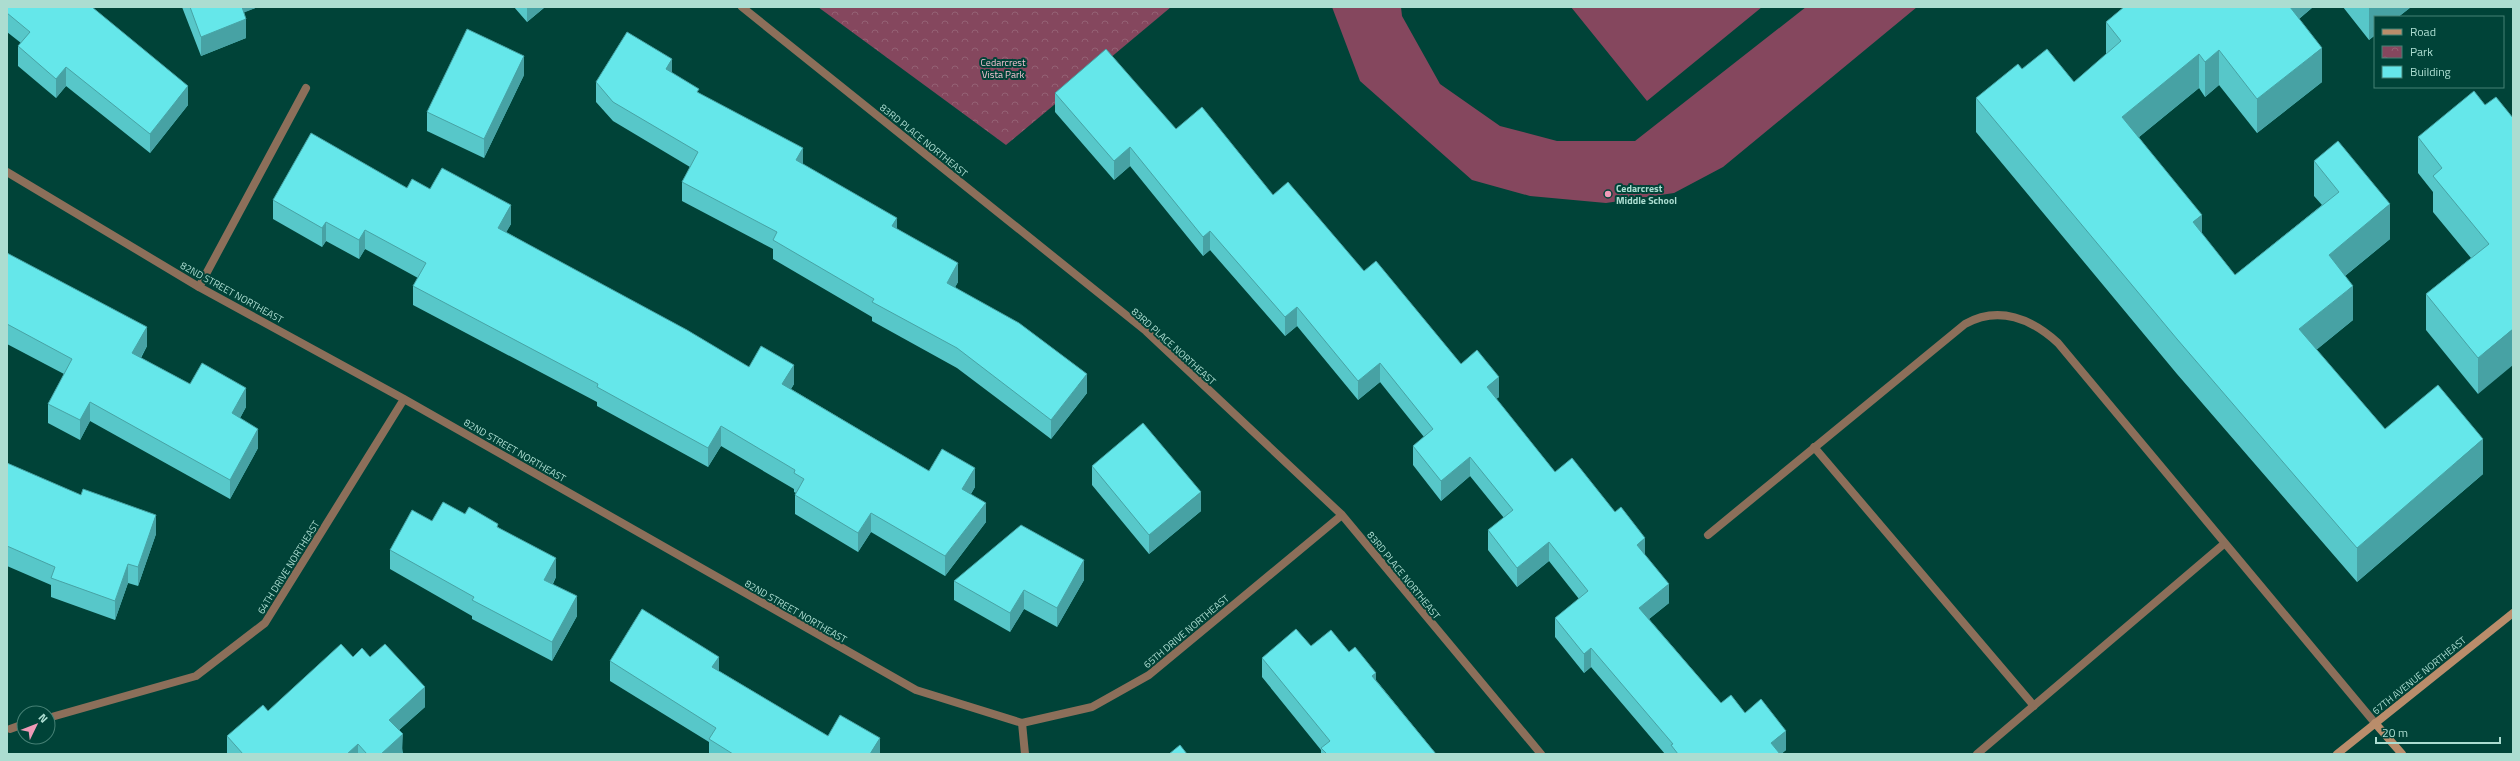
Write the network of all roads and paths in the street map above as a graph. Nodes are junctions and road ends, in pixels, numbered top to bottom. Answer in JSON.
{"nodes":[{"id":1,"x":742,"y":7,"type":"edge"},
{"id":2,"x":306,"y":88,"type":"dead end"},
{"id":3,"x":7,"y":172,"type":"edge"},
{"id":4,"x":199,"y":287,"type":"junction"},
{"id":5,"x":404,"y":399,"type":"junction"},
{"id":6,"x":1814,"y":447,"type":"junction"},
{"id":7,"x":1342,"y":515,"type":"junction"},
{"id":8,"x":1708,"y":535,"type":"dead end"},
{"id":9,"x":2225,"y":543,"type":"junction"},
{"id":10,"x":2513,"y":613,"type":"edge"},
{"id":11,"x":2034,"y":706,"type":"junction"},
{"id":12,"x":56,"y":716,"type":"edge"},
{"id":13,"x":1022,"y":723,"type":"junction"},
{"id":14,"x":2375,"y":723,"type":"junction"},
{"id":15,"x":1025,"y":754,"type":"edge"},
{"id":16,"x":1541,"y":754,"type":"edge"},
{"id":17,"x":1977,"y":754,"type":"edge"},
{"id":18,"x":2337,"y":754,"type":"edge"},
{"id":19,"x":2402,"y":754,"type":"edge"}],
"edges":[{"from":1,"to":7,"type":"street","name":"83RD PLACE NORTHEAST"},
{"from":2,"to":4,"type":"street"},
{"from":3,"to":4,"type":"street","name":"82ND STREET NORTHEAST"},
{"from":4,"to":5,"type":"street","name":"82ND STREET NORTHEAST"},
{"from":5,"to":12,"type":"street","name":"64TH DRIVE NORTHEAST"},
{"from":5,"to":13,"type":"street","name":"82ND STREET NORTHEAST"},
{"from":6,"to":8,"type":"street"},
{"from":6,"to":9,"type":"street"},
{"from":6,"to":11,"type":"street"},
{"from":7,"to":13,"type":"street","name":"65TH DRIVE NORTHEAST"},
{"from":7,"to":16,"type":"street","name":"83RD PLACE NORTHEAST"},
{"from":9,"to":11,"type":"street"},
{"from":9,"to":14,"type":"street"},
{"from":10,"to":14,"type":"main road","name":"67TH AVENUE NORTHEAST"},
{"from":11,"to":17,"type":"street"},
{"from":13,"to":15,"type":"street"},
{"from":14,"to":18,"type":"main road","name":"67TH AVENUE NORTHEAST"},
{"from":14,"to":19,"type":"main road"}]}
